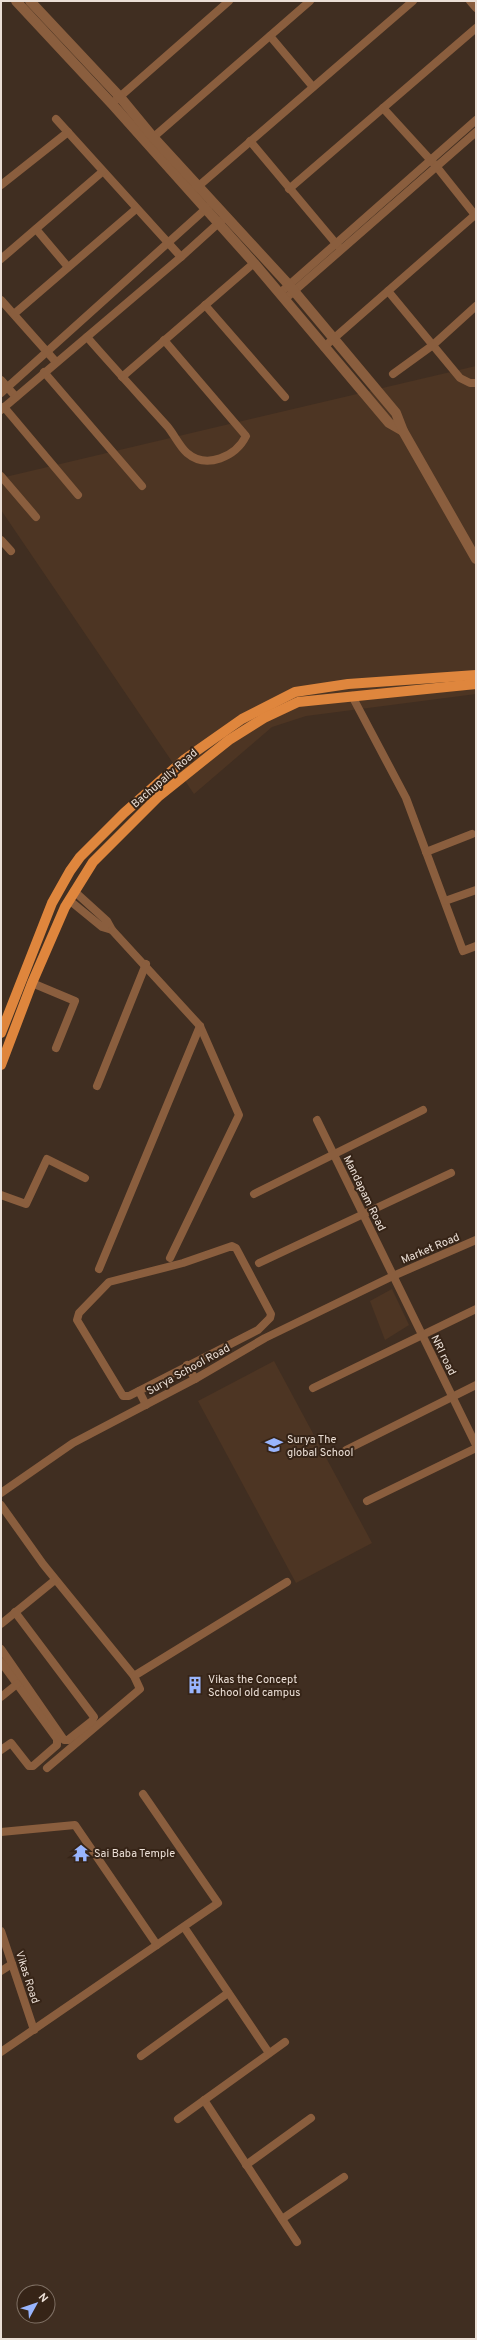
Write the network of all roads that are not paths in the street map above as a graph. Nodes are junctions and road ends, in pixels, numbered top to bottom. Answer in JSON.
{"nodes":[{"id":1,"x":16,"y":1,"type":"edge"},
{"id":2,"x":30,"y":1,"type":"edge"},
{"id":3,"x":229,"y":1,"type":"edge"},
{"id":4,"x":310,"y":1,"type":"edge"},
{"id":5,"x":413,"y":1,"type":"edge"},
{"id":6,"x":470,"y":1,"type":"edge"},
{"id":7,"x":476,"y":8,"type":"edge"},
{"id":8,"x":476,"y":28,"type":"edge"},
{"id":9,"x":270,"y":36,"type":"junction"},
{"id":10,"x":313,"y":87,"type":"junction"},
{"id":11,"x":120,"y":97,"type":"junction"},
{"id":12,"x":112,"y":104,"type":"junction"},
{"id":13,"x":383,"y":108,"type":"junction"},
{"id":14,"x":56,"y":119,"type":"dead end"},
{"id":15,"x":476,"y":120,"type":"edge"},
{"id":16,"x":68,"y":132,"type":"junction"},
{"id":17,"x":476,"y":132,"type":"edge"},
{"id":18,"x":150,"y":141,"type":"junction"},
{"id":19,"x":250,"y":141,"type":"junction"},
{"id":20,"x":433,"y":163,"type":"junction"},
{"id":21,"x":102,"y":172,"type":"junction"},
{"id":22,"x":1,"y":185,"type":"edge"},
{"id":23,"x":198,"y":186,"type":"junction"},
{"id":24,"x":289,"y":189,"type":"junction"},
{"id":25,"x":191,"y":193,"type":"junction"},
{"id":26,"x":213,"y":203,"type":"junction"},
{"id":27,"x":136,"y":209,"type":"junction"},
{"id":28,"x":205,"y":209,"type":"junction"},
{"id":29,"x":476,"y":214,"type":"edge"},
{"id":30,"x":221,"y":220,"type":"junction"},
{"id":31,"x":36,"y":228,"type":"junction"},
{"id":32,"x":168,"y":243,"type":"junction"},
{"id":33,"x":338,"y":246,"type":"junction"},
{"id":34,"x":181,"y":257,"type":"junction"},
{"id":35,"x":1,"y":259,"type":"edge"},
{"id":36,"x":254,"y":263,"type":"junction"},
{"id":37,"x":68,"y":267,"type":"junction"},
{"id":38,"x":291,"y":288,"type":"junction"},
{"id":39,"x":388,"y":291,"type":"junction"},
{"id":40,"x":283,"y":296,"type":"junction"},
{"id":41,"x":1,"y":300,"type":"edge"},
{"id":42,"x":205,"y":305,"type":"junction"},
{"id":43,"x":476,"y":306,"type":"edge"},
{"id":44,"x":14,"y":314,"type":"junction"},
{"id":45,"x":87,"y":337,"type":"junction"},
{"id":46,"x":334,"y":339,"type":"junction"},
{"id":47,"x":164,"y":340,"type":"junction"},
{"id":48,"x":432,"y":345,"type":"junction"},
{"id":49,"x":324,"y":347,"type":"junction"},
{"id":50,"x":47,"y":352,"type":"junction"},
{"id":51,"x":56,"y":362,"type":"junction"},
{"id":52,"x":44,"y":372,"type":"junction"},
{"id":53,"x":393,"y":374,"type":"dead end"},
{"id":54,"x":122,"y":377,"type":"junction"},
{"id":55,"x":1,"y":380,"type":"edge"},
{"id":56,"x":476,"y":383,"type":"edge"},
{"id":57,"x":8,"y":388,"type":"junction"},
{"id":58,"x":1,"y":393,"type":"edge"},
{"id":59,"x":16,"y":397,"type":"junction"},
{"id":60,"x":285,"y":397,"type":"dead end"},
{"id":61,"x":2,"y":408,"type":"edge"},
{"id":62,"x":403,"y":431,"type":"junction"},
{"id":63,"x":1,"y":476,"type":"edge"},
{"id":64,"x":142,"y":486,"type":"dead end"},
{"id":65,"x":78,"y":495,"type":"dead end"},
{"id":66,"x":36,"y":517,"type":"dead end"},
{"id":67,"x":1,"y":540,"type":"edge"},
{"id":68,"x":11,"y":551,"type":"dead end"},
{"id":69,"x":476,"y":559,"type":"edge"},
{"id":70,"x":476,"y":675,"type":"edge"},
{"id":71,"x":476,"y":684,"type":"edge"},
{"id":72,"x":352,"y":696,"type":"junction"},
{"id":73,"x":472,"y":834,"type":"dead end"},
{"id":74,"x":426,"y":852,"type":"junction"},
{"id":75,"x":476,"y":890,"type":"edge"},
{"id":76,"x":74,"y":891,"type":"junction"},
{"id":77,"x":69,"y":900,"type":"junction"},
{"id":78,"x":445,"y":901,"type":"junction"},
{"id":79,"x":112,"y":930,"type":"junction"},
{"id":80,"x":476,"y":946,"type":"edge"},
{"id":81,"x":146,"y":964,"type":"junction"},
{"id":82,"x":32,"y":983,"type":"junction"},
{"id":83,"x":200,"y":1026,"type":"junction"},
{"id":84,"x":1,"y":1033,"type":"edge"},
{"id":85,"x":56,"y":1048,"type":"dead end"},
{"id":86,"x":1,"y":1065,"type":"edge"},
{"id":87,"x":97,"y":1086,"type":"dead end"},
{"id":88,"x":423,"y":1110,"type":"dead end"},
{"id":89,"x":317,"y":1120,"type":"dead end"},
{"id":90,"x":334,"y":1154,"type":"junction"},
{"id":91,"x":451,"y":1173,"type":"dead end"},
{"id":92,"x":86,"y":1178,"type":"dead end"},
{"id":93,"x":254,"y":1194,"type":"dead end"},
{"id":94,"x":1,"y":1195,"type":"edge"},
{"id":95,"x":363,"y":1214,"type":"junction"},
{"id":96,"x":476,"y":1240,"type":"edge"},
{"id":97,"x":170,"y":1258,"type":"dead end"},
{"id":98,"x":259,"y":1263,"type":"dead end"},
{"id":99,"x":99,"y":1269,"type":"dead end"},
{"id":100,"x":393,"y":1276,"type":"junction"},
{"id":101,"x":476,"y":1309,"type":"edge"},
{"id":102,"x":258,"y":1330,"type":"junction"},
{"id":103,"x":422,"y":1335,"type":"junction"},
{"id":104,"x":265,"y":1338,"type":"junction"},
{"id":105,"x":187,"y":1365,"type":"junction"},
{"id":106,"x":195,"y":1379,"type":"junction"},
{"id":107,"x":476,"y":1385,"type":"edge"},
{"id":108,"x":313,"y":1388,"type":"dead end"},
{"id":109,"x":139,"y":1391,"type":"junction"},
{"id":110,"x":452,"y":1396,"type":"junction"},
{"id":111,"x":146,"y":1405,"type":"junction"},
{"id":112,"x":476,"y":1445,"type":"edge"},
{"id":113,"x":476,"y":1448,"type":"edge"},
{"id":114,"x":346,"y":1450,"type":"dead end"},
{"id":115,"x":1,"y":1493,"type":"edge"},
{"id":116,"x":367,"y":1501,"type":"dead end"},
{"id":117,"x":1,"y":1504,"type":"edge"},
{"id":118,"x":55,"y":1580,"type":"junction"},
{"id":119,"x":287,"y":1582,"type":"dead end"},
{"id":120,"x":15,"y":1612,"type":"junction"},
{"id":121,"x":1,"y":1624,"type":"edge"},
{"id":122,"x":1,"y":1649,"type":"edge"},
{"id":123,"x":1,"y":1662,"type":"edge"},
{"id":124,"x":134,"y":1676,"type":"junction"},
{"id":125,"x":17,"y":1684,"type":"junction"},
{"id":126,"x":1,"y":1697,"type":"edge"},
{"id":127,"x":1,"y":1750,"type":"edge"},
{"id":128,"x":47,"y":1768,"type":"dead end"},
{"id":129,"x":143,"y":1794,"type":"dead end"},
{"id":130,"x":1,"y":1832,"type":"edge"},
{"id":131,"x":184,"y":1927,"type":"junction"},
{"id":132,"x":1,"y":1931,"type":"edge"},
{"id":133,"x":157,"y":1945,"type":"junction"},
{"id":134,"x":12,"y":1964,"type":"junction"},
{"id":135,"x":1,"y":1971,"type":"edge"},
{"id":136,"x":228,"y":1993,"type":"junction"},
{"id":137,"x":34,"y":2030,"type":"junction"},
{"id":138,"x":285,"y":2042,"type":"dead end"},
{"id":139,"x":1,"y":2052,"type":"edge"},
{"id":140,"x":269,"y":2053,"type":"junction"},
{"id":141,"x":141,"y":2056,"type":"dead end"},
{"id":142,"x":204,"y":2100,"type":"junction"},
{"id":143,"x":311,"y":2118,"type":"dead end"},
{"id":144,"x":178,"y":2119,"type":"dead end"},
{"id":145,"x":246,"y":2164,"type":"junction"},
{"id":146,"x":344,"y":2177,"type":"dead end"},
{"id":147,"x":282,"y":2219,"type":"junction"},
{"id":148,"x":297,"y":2242,"type":"dead end"}],
"edges":[{"from":1,"to":12,"type":"street"},
{"from":2,"to":11,"type":"street"},
{"from":3,"to":11,"type":"street"},
{"from":4,"to":9,"type":"street"},
{"from":5,"to":10,"type":"street"},
{"from":6,"to":7,"type":"street"},
{"from":8,"to":13,"type":"street"},
{"from":9,"to":10,"type":"street"},
{"from":9,"to":18,"type":"street"},
{"from":10,"to":19,"type":"street"},
{"from":11,"to":12,"type":"street"},
{"from":11,"to":18,"type":"street"},
{"from":12,"to":18,"type":"street"},
{"from":13,"to":20,"type":"street"},
{"from":13,"to":24,"type":"street"},
{"from":14,"to":16,"type":"street"},
{"from":15,"to":20,"type":"street"},
{"from":16,"to":21,"type":"street"},
{"from":16,"to":22,"type":"street"},
{"from":17,"to":20,"type":"street"},
{"from":18,"to":23,"type":"street"},
{"from":18,"to":25,"type":"street"},
{"from":19,"to":23,"type":"street"},
{"from":19,"to":24,"type":"street"},
{"from":20,"to":29,"type":"street"},
{"from":20,"to":33,"type":"street"},
{"from":21,"to":27,"type":"street"},
{"from":21,"to":31,"type":"street"},
{"from":23,"to":25,"type":"street"},
{"from":23,"to":26,"type":"street"},
{"from":24,"to":33,"type":"street"},
{"from":25,"to":28,"type":"street"},
{"from":26,"to":28,"type":"street"},
{"from":26,"to":30,"type":"street"},
{"from":27,"to":32,"type":"street"},
{"from":27,"to":37,"type":"street"},
{"from":28,"to":30,"type":"street"},
{"from":28,"to":32,"type":"street"},
{"from":29,"to":39,"type":"street"},
{"from":30,"to":34,"type":"street"},
{"from":30,"to":36,"type":"street"},
{"from":30,"to":38,"type":"street"},
{"from":31,"to":35,"type":"street"},
{"from":31,"to":37,"type":"street"},
{"from":32,"to":34,"type":"street"},
{"from":32,"to":50,"type":"street"},
{"from":33,"to":38,"type":"street"},
{"from":34,"to":45,"type":"street"},
{"from":36,"to":40,"type":"street"},
{"from":36,"to":42,"type":"street"},
{"from":37,"to":44,"type":"street"},
{"from":38,"to":40,"type":"street"},
{"from":38,"to":46,"type":"street"},
{"from":39,"to":46,"type":"street"},
{"from":39,"to":48,"type":"street"},
{"from":40,"to":49,"type":"street"},
{"from":41,"to":44,"type":"street"},
{"from":42,"to":47,"type":"street"},
{"from":42,"to":60,"type":"street"},
{"from":43,"to":48,"type":"street"},
{"from":44,"to":50,"type":"street"},
{"from":45,"to":51,"type":"street"},
{"from":45,"to":54,"type":"street"},
{"from":46,"to":49,"type":"street"},
{"from":46,"to":62,"type":"street"},
{"from":47,"to":54,"type":"street"},
{"from":47,"to":54,"type":"street"},
{"from":48,"to":53,"type":"street"},
{"from":48,"to":56,"type":"street"},
{"from":49,"to":62,"type":"street"},
{"from":50,"to":51,"type":"street"},
{"from":50,"to":57,"type":"street"},
{"from":51,"to":52,"type":"street"},
{"from":52,"to":59,"type":"street"},
{"from":52,"to":64,"type":"street"},
{"from":55,"to":57,"type":"street"},
{"from":57,"to":58,"type":"street"},
{"from":57,"to":59,"type":"street"},
{"from":59,"to":61,"type":"street"},
{"from":61,"to":65,"type":"street"},
{"from":62,"to":69,"type":"street"},
{"from":63,"to":66,"type":"street"},
{"from":67,"to":68,"type":"street"},
{"from":70,"to":84,"type":"main road","name":"Bachupally Road"},
{"from":71,"to":72,"type":"main road","name":"Bachupally Road"},
{"from":72,"to":74,"type":"street"},
{"from":72,"to":76,"type":"main road","name":"Bachupally Road"},
{"from":73,"to":74,"type":"street"},
{"from":74,"to":78,"type":"street"},
{"from":75,"to":78,"type":"street"},
{"from":76,"to":77,"type":"main road","name":"Bachupally Road"},
{"from":76,"to":79,"type":"street"},
{"from":77,"to":79,"type":"street"},
{"from":77,"to":82,"type":"main road","name":"Bachupally Road"},
{"from":78,"to":80,"type":"street"},
{"from":79,"to":81,"type":"street"},
{"from":81,"to":83,"type":"street"},
{"from":81,"to":87,"type":"street"},
{"from":82,"to":85,"type":"street"},
{"from":82,"to":86,"type":"main road","name":"Bachupally Road"},
{"from":83,"to":97,"type":"street"},
{"from":83,"to":99,"type":"street"},
{"from":88,"to":90,"type":"street"},
{"from":89,"to":90,"type":"street","name":"Mandapam Road"},
{"from":90,"to":93,"type":"street"},
{"from":90,"to":95,"type":"street","name":"Mandapam Road"},
{"from":91,"to":95,"type":"street"},
{"from":92,"to":94,"type":"street"},
{"from":95,"to":98,"type":"street"},
{"from":95,"to":100,"type":"street","name":"Mandapam Road"},
{"from":96,"to":100,"type":"street","name":"Market Road"},
{"from":100,"to":103,"type":"street","name":"NRI road"},
{"from":100,"to":104,"type":"street","name":"Surya School Road"},
{"from":101,"to":103,"type":"street"},
{"from":102,"to":104,"type":"street"},
{"from":102,"to":105,"type":"street"},
{"from":102,"to":109,"type":"street"},
{"from":103,"to":108,"type":"street"},
{"from":103,"to":110,"type":"street","name":"NRI road"},
{"from":104,"to":106,"type":"street","name":"Surya School Road"},
{"from":105,"to":106,"type":"street"},
{"from":105,"to":109,"type":"street"},
{"from":106,"to":111,"type":"street","name":"Surya School Road"},
{"from":107,"to":110,"type":"street"},
{"from":109,"to":111,"type":"street"},
{"from":110,"to":112,"type":"street","name":"NRI road"},
{"from":110,"to":114,"type":"street"},
{"from":111,"to":115,"type":"street","name":"Surya School Road"},
{"from":113,"to":116,"type":"street"},
{"from":117,"to":118,"type":"street"},
{"from":118,"to":120,"type":"street"},
{"from":118,"to":124,"type":"street"},
{"from":119,"to":124,"type":"street"},
{"from":120,"to":121,"type":"street"},
{"from":120,"to":122,"type":"street"},
{"from":123,"to":125,"type":"street"},
{"from":124,"to":128,"type":"street"},
{"from":125,"to":126,"type":"street"},
{"from":125,"to":127,"type":"street"},
{"from":129,"to":131,"type":"street"},
{"from":130,"to":133,"type":"street"},
{"from":131,"to":133,"type":"street"},
{"from":131,"to":136,"type":"street"},
{"from":132,"to":134,"type":"street","name":"Vikas Road"},
{"from":133,"to":137,"type":"street"},
{"from":134,"to":135,"type":"street"},
{"from":134,"to":137,"type":"street","name":"Vikas Road"},
{"from":136,"to":140,"type":"street"},
{"from":136,"to":141,"type":"street"},
{"from":137,"to":139,"type":"street"},
{"from":138,"to":140,"type":"street"},
{"from":140,"to":142,"type":"street"},
{"from":142,"to":144,"type":"street"},
{"from":142,"to":145,"type":"street"},
{"from":143,"to":145,"type":"street"},
{"from":145,"to":147,"type":"street"},
{"from":146,"to":147,"type":"street"},
{"from":147,"to":148,"type":"street"}]}
